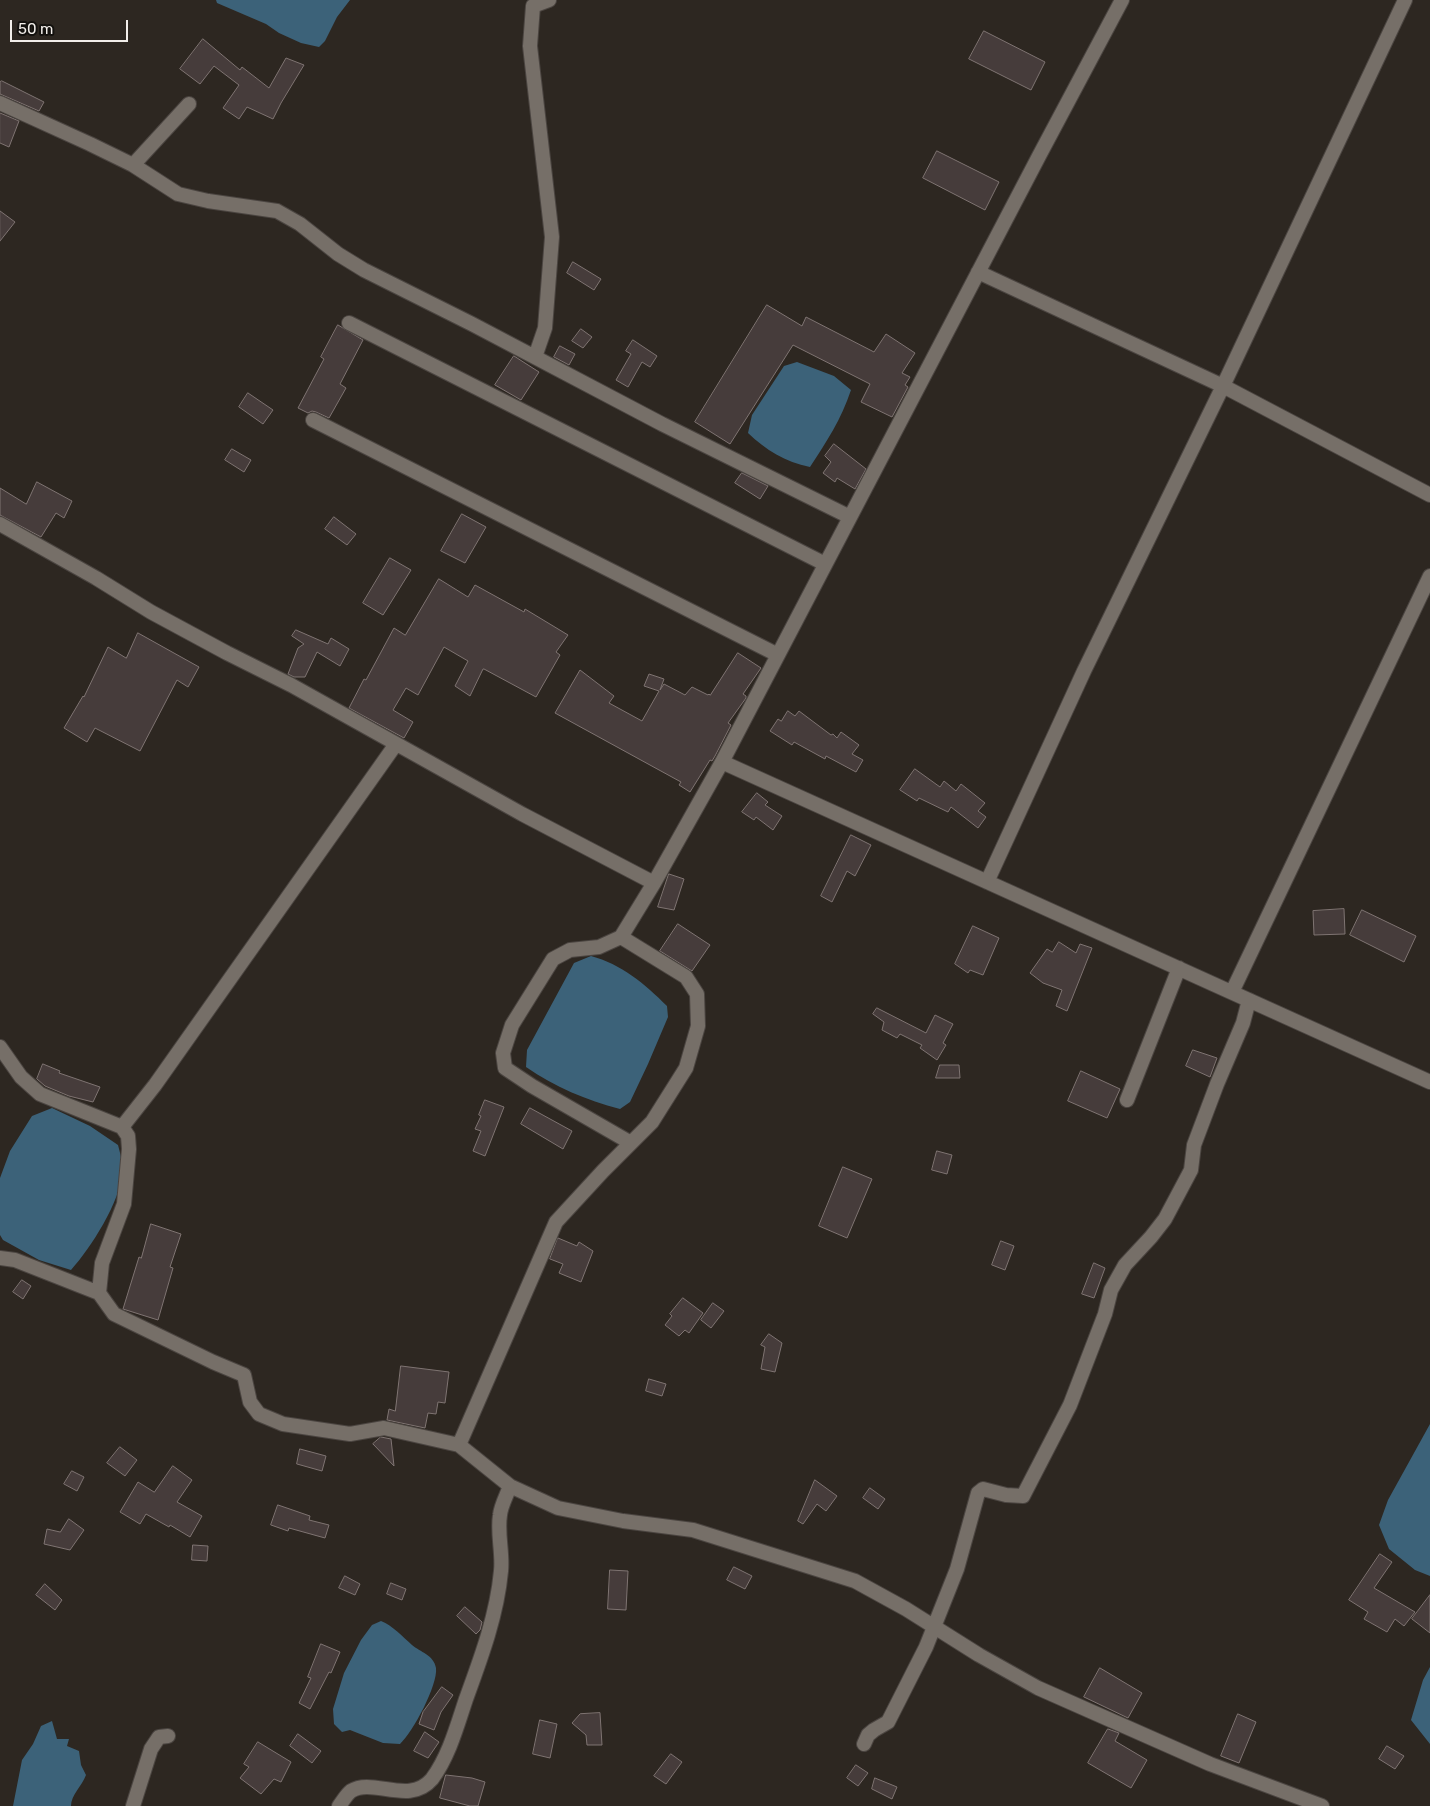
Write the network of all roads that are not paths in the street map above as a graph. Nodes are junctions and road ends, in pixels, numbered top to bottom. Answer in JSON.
{"nodes":[{"id":1,"x":549,"y":0,"type":"edge"},
{"id":2,"x":1122,"y":0,"type":"edge"},
{"id":3,"x":1405,"y":0,"type":"edge"},
{"id":4,"x":0,"y":103,"type":"edge"},
{"id":5,"x":189,"y":104,"type":"dead end"},
{"id":6,"x":133,"y":166,"type":"junction"},
{"id":7,"x":978,"y":272,"type":"junction"},
{"id":8,"x":348,"y":323,"type":"dead end"},
{"id":9,"x":535,"y":357,"type":"junction"},
{"id":10,"x":1223,"y":386,"type":"junction"},
{"id":11,"x":313,"y":420,"type":"dead end"},
{"id":12,"x":1430,"y":495,"type":"edge"},
{"id":13,"x":850,"y":517,"type":"junction"},
{"id":14,"x":0,"y":524,"type":"edge"},
{"id":15,"x":825,"y":564,"type":"junction"},
{"id":16,"x":1430,"y":576,"type":"edge"},
{"id":17,"x":778,"y":655,"type":"junction"},
{"id":18,"x":396,"y":744,"type":"junction"},
{"id":19,"x":722,"y":762,"type":"junction"},
{"id":20,"x":987,"y":882,"type":"junction"},
{"id":21,"x":654,"y":883,"type":"junction"},
{"id":22,"x":621,"y":937,"type":"junction"},
{"id":23,"x":1179,"y":968,"type":"junction"},
{"id":24,"x":1232,"y":992,"type":"junction"},
{"id":25,"x":1249,"y":1000,"type":"junction"},
{"id":26,"x":0,"y":1047,"type":"edge"},
{"id":27,"x":1430,"y":1082,"type":"edge"},
{"id":28,"x":1127,"y":1100,"type":"dead end"},
{"id":29,"x":122,"y":1127,"type":"junction"},
{"id":30,"x":631,"y":1143,"type":"junction"},
{"id":31,"x":0,"y":1258,"type":"edge"},
{"id":32,"x":99,"y":1293,"type":"junction"},
{"id":33,"x":459,"y":1445,"type":"junction"},
{"id":34,"x":510,"y":1486,"type":"junction"},
{"id":35,"x":934,"y":1626,"type":"junction"},
{"id":36,"x":168,"y":1736,"type":"dead end"},
{"id":37,"x":864,"y":1744,"type":"dead end"},
{"id":38,"x":133,"y":1806,"type":"edge"},
{"id":39,"x":340,"y":1806,"type":"edge"},
{"id":40,"x":1322,"y":1806,"type":"edge"}],
"edges":[{"from":1,"to":9,"type":"street"},
{"from":2,"to":7,"type":"street"},
{"from":3,"to":10,"type":"street"},
{"from":4,"to":6,"type":"street"},
{"from":5,"to":6,"type":"street"},
{"from":6,"to":9,"type":"street"},
{"from":7,"to":10,"type":"street"},
{"from":7,"to":13,"type":"street"},
{"from":8,"to":15,"type":"street"},
{"from":9,"to":13,"type":"street"},
{"from":10,"to":12,"type":"street"},
{"from":10,"to":20,"type":"street"},
{"from":11,"to":17,"type":"street"},
{"from":13,"to":15,"type":"street"},
{"from":14,"to":18,"type":"street"},
{"from":15,"to":17,"type":"street"},
{"from":16,"to":24,"type":"street"},
{"from":17,"to":19,"type":"street"},
{"from":18,"to":21,"type":"street"},
{"from":18,"to":29,"type":"street"},
{"from":19,"to":20,"type":"street"},
{"from":19,"to":21,"type":"street"},
{"from":20,"to":23,"type":"street"},
{"from":21,"to":22,"type":"street"},
{"from":22,"to":30,"type":"street"},
{"from":22,"to":30,"type":"street"},
{"from":23,"to":24,"type":"street"},
{"from":23,"to":28,"type":"street"},
{"from":24,"to":25,"type":"street"},
{"from":25,"to":27,"type":"street"},
{"from":25,"to":35,"type":"street"},
{"from":26,"to":29,"type":"street"},
{"from":29,"to":32,"type":"street"},
{"from":30,"to":33,"type":"street"},
{"from":31,"to":32,"type":"street"},
{"from":32,"to":33,"type":"street"},
{"from":33,"to":34,"type":"street"},
{"from":34,"to":35,"type":"street"},
{"from":34,"to":39,"type":"street"},
{"from":35,"to":37,"type":"street"},
{"from":35,"to":40,"type":"street"},
{"from":36,"to":38,"type":"street"}]}
